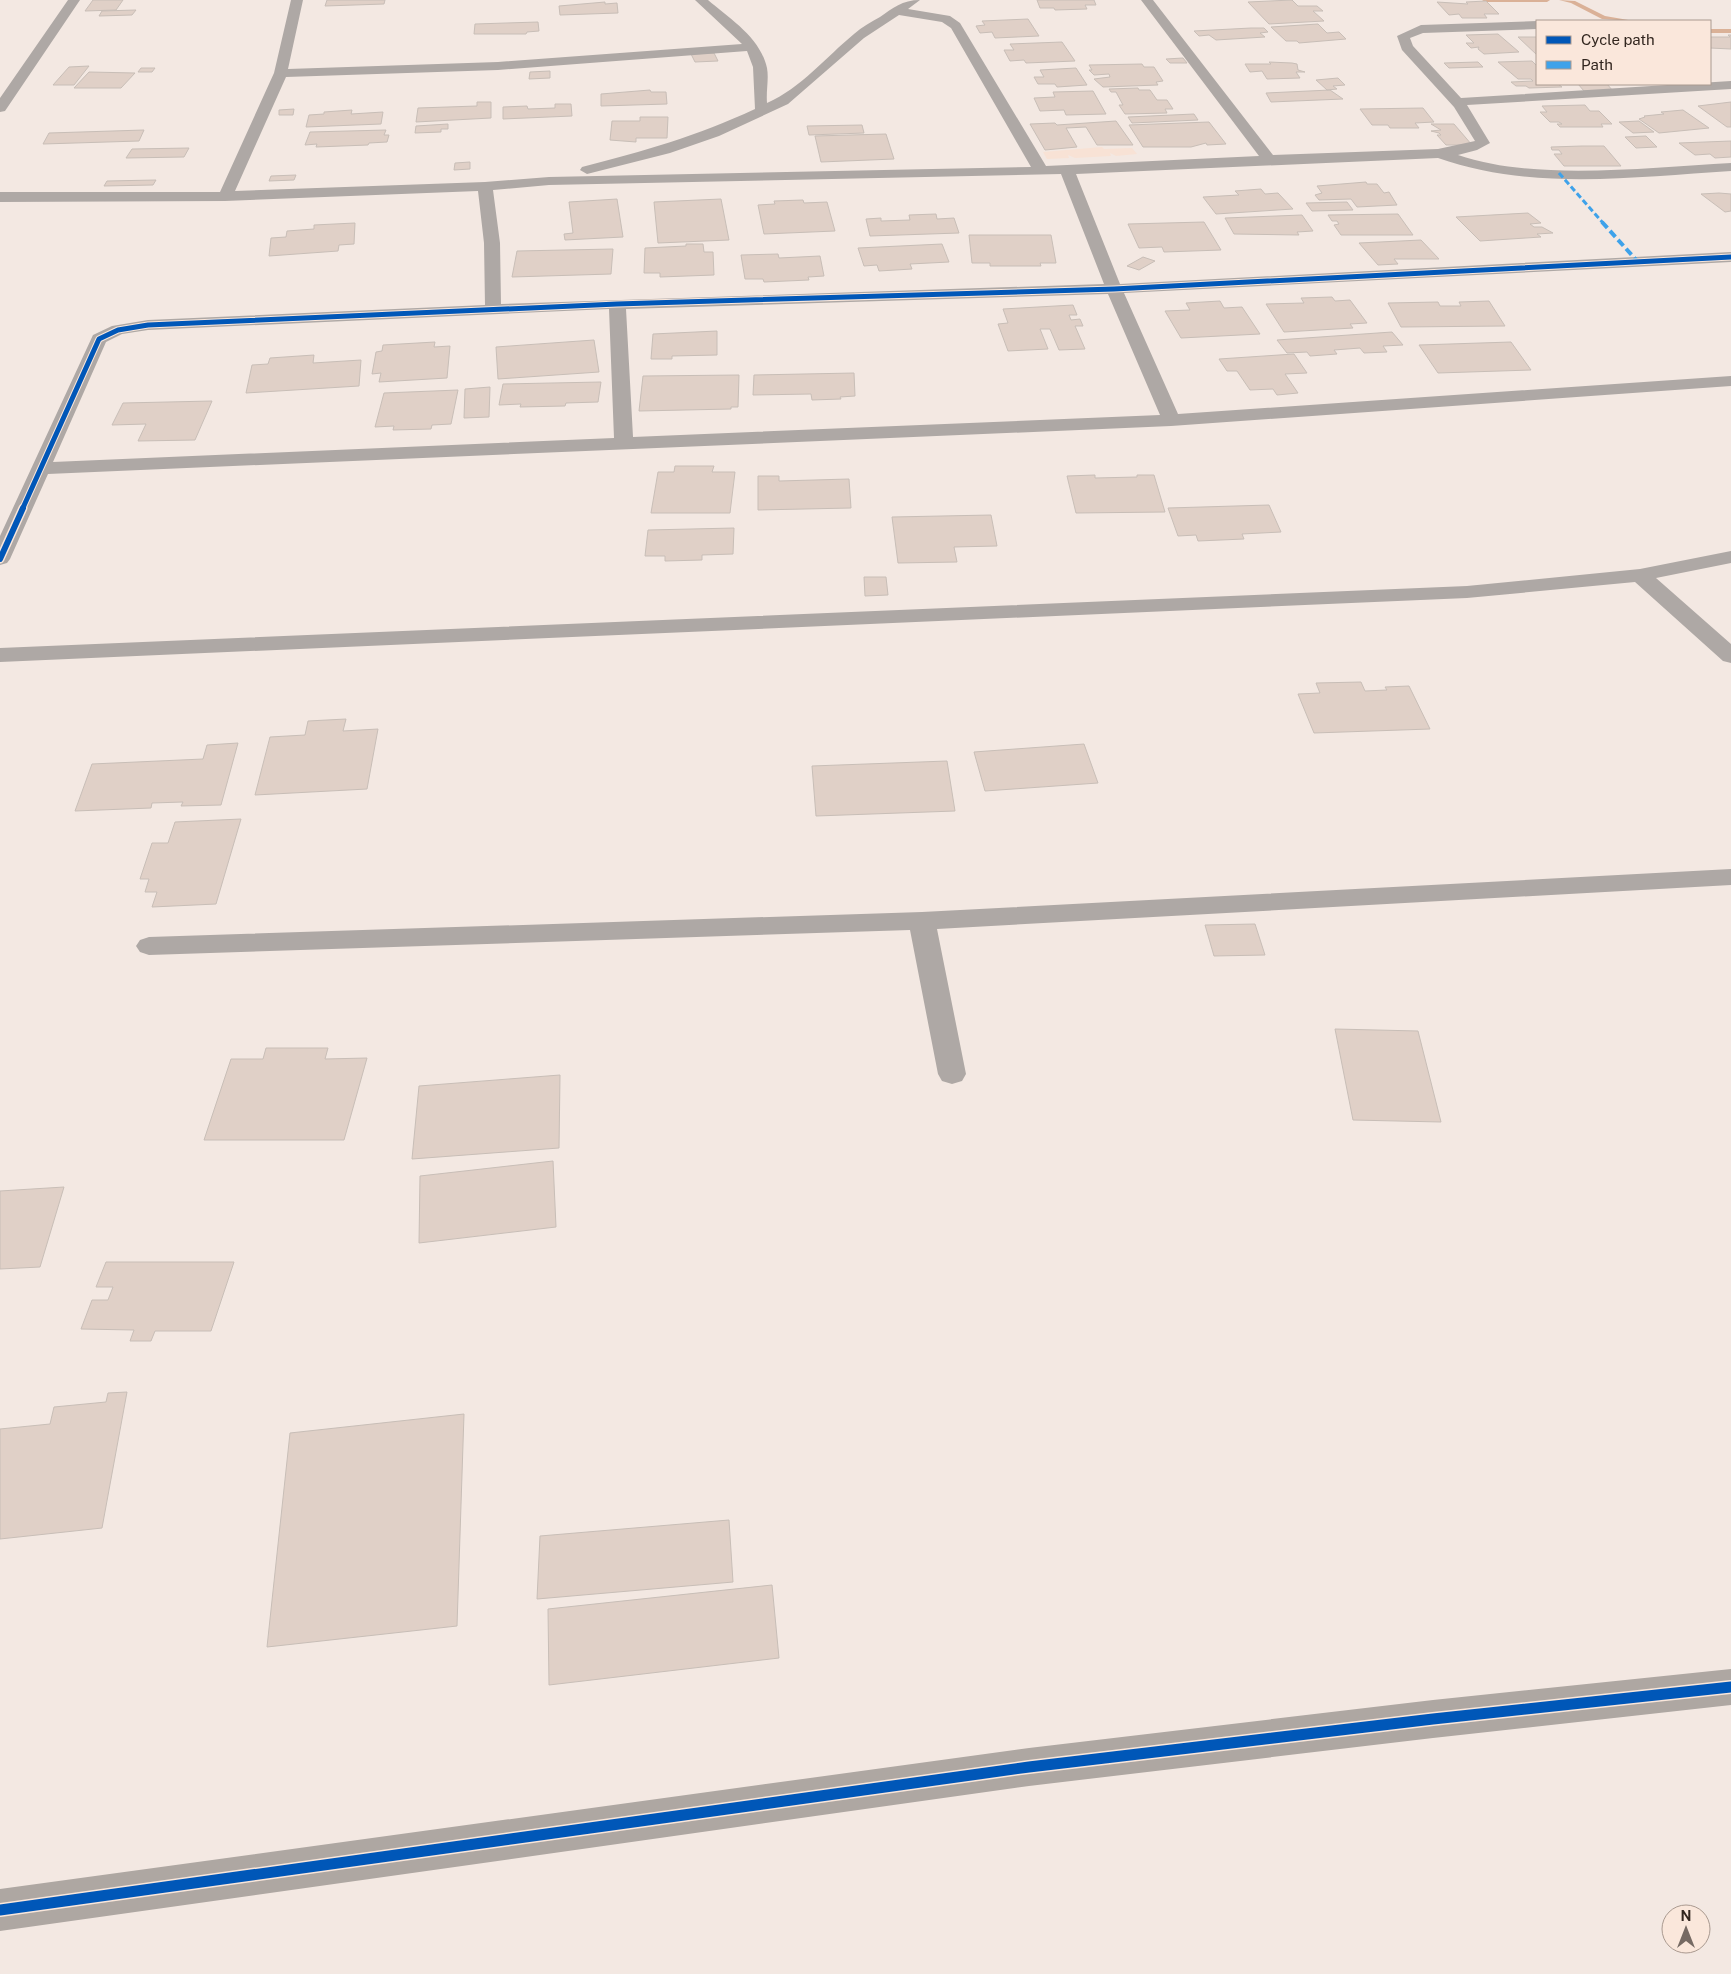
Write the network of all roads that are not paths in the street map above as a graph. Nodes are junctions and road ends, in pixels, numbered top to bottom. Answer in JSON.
{"nodes":[{"id":1,"x":74,"y":0,"type":"edge"},
{"id":2,"x":297,"y":0,"type":"edge"},
{"id":3,"x":701,"y":0,"type":"edge"},
{"id":4,"x":914,"y":0,"type":"edge"},
{"id":5,"x":1147,"y":0,"type":"edge"},
{"id":6,"x":894,"y":12,"type":"junction"},
{"id":7,"x":1536,"y":25,"type":"edge"},
{"id":8,"x":751,"y":47,"type":"junction"},
{"id":9,"x":281,"y":73,"type":"junction"},
{"id":10,"x":1731,"y":85,"type":"edge"},
{"id":11,"x":1456,"y":102,"type":"junction"},
{"id":12,"x":0,"y":107,"type":"edge"},
{"id":13,"x":762,"y":110,"type":"junction"},
{"id":14,"x":1443,"y":155,"type":"junction"},
{"id":15,"x":1270,"y":162,"type":"junction"},
{"id":16,"x":1731,"y":167,"type":"edge"},
{"id":17,"x":1067,"y":170,"type":"junction"},
{"id":18,"x":1041,"y":171,"type":"junction"},
{"id":19,"x":549,"y":181,"type":"junction"},
{"id":20,"x":485,"y":186,"type":"junction"},
{"id":21,"x":225,"y":196,"type":"junction"},
{"id":22,"x":0,"y":197,"type":"edge"},
{"id":23,"x":1731,"y":257,"type":"edge"},
{"id":24,"x":1114,"y":289,"type":"junction"},
{"id":25,"x":617,"y":304,"type":"junction"},
{"id":26,"x":493,"y":309,"type":"junction"},
{"id":27,"x":1731,"y":381,"type":"edge"},
{"id":28,"x":1171,"y":420,"type":"junction"},
{"id":29,"x":624,"y":444,"type":"junction"},
{"id":30,"x":42,"y":468,"type":"junction"},
{"id":31,"x":1731,"y":557,"type":"edge"},
{"id":32,"x":0,"y":559,"type":"edge"},
{"id":33,"x":1640,"y":575,"type":"junction"},
{"id":34,"x":0,"y":655,"type":"edge"},
{"id":35,"x":1731,"y":656,"type":"edge"},
{"id":36,"x":1731,"y":877,"type":"edge"},
{"id":37,"x":922,"y":921,"type":"junction"},
{"id":38,"x":149,"y":946,"type":"dead end"},
{"id":39,"x":952,"y":1074,"type":"dead end"},
{"id":40,"x":1731,"y":1686,"type":"edge"},
{"id":41,"x":0,"y":1910,"type":"edge"}],
"edges":[{"from":1,"to":12,"type":"street"},
{"from":2,"to":9,"type":"street"},
{"from":3,"to":8,"type":"street"},
{"from":4,"to":6,"type":"street"},
{"from":5,"to":15,"type":"street"},
{"from":6,"to":13,"type":"street"},
{"from":6,"to":18,"type":"street"},
{"from":7,"to":11,"type":"street"},
{"from":8,"to":9,"type":"street"},
{"from":8,"to":13,"type":"street"},
{"from":9,"to":21,"type":"street"},
{"from":10,"to":11,"type":"street"},
{"from":11,"to":14,"type":"street"},
{"from":13,"to":19,"type":"street"},
{"from":14,"to":15,"type":"street"},
{"from":14,"to":16,"type":"street"},
{"from":15,"to":17,"type":"street"},
{"from":17,"to":18,"type":"street"},
{"from":17,"to":24,"type":"street"},
{"from":18,"to":19,"type":"street"},
{"from":19,"to":20,"type":"street"},
{"from":20,"to":21,"type":"street"},
{"from":20,"to":26,"type":"street"},
{"from":21,"to":22,"type":"street"},
{"from":23,"to":24,"type":"street"},
{"from":24,"to":25,"type":"street"},
{"from":24,"to":28,"type":"street"},
{"from":25,"to":26,"type":"street"},
{"from":25,"to":29,"type":"street"},
{"from":26,"to":30,"type":"street"},
{"from":27,"to":28,"type":"street"},
{"from":28,"to":29,"type":"street"},
{"from":29,"to":30,"type":"street"},
{"from":30,"to":32,"type":"street"},
{"from":31,"to":33,"type":"street"},
{"from":33,"to":34,"type":"street"},
{"from":33,"to":35,"type":"street"},
{"from":36,"to":37,"type":"street"},
{"from":37,"to":38,"type":"street"},
{"from":37,"to":39,"type":"street"},
{"from":40,"to":41,"type":"street"}]}
